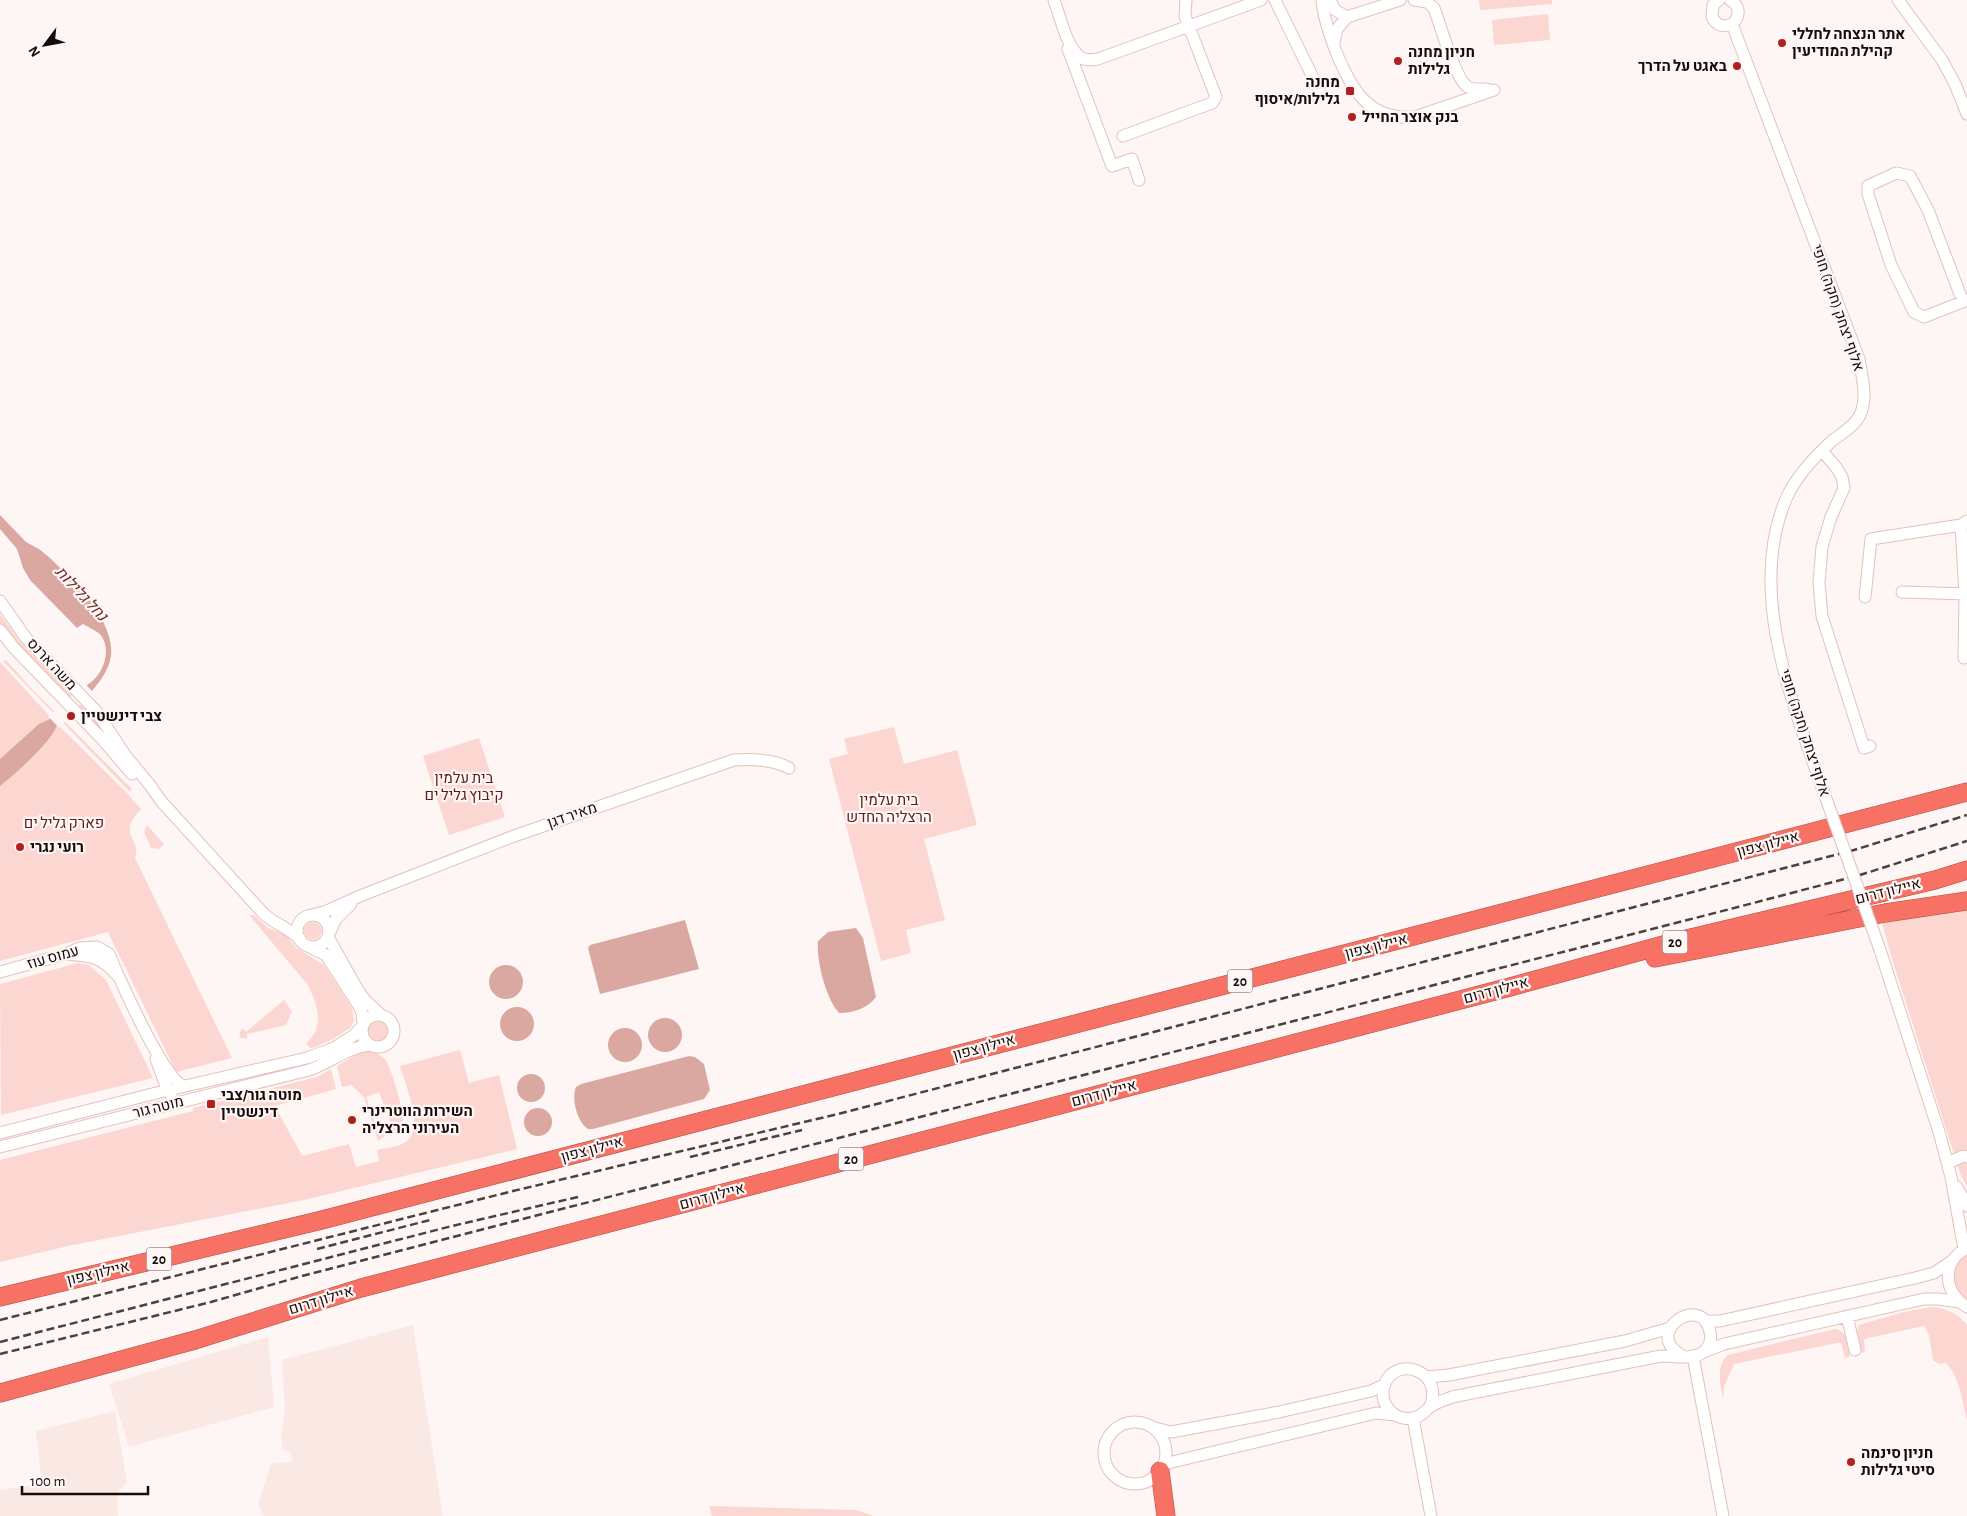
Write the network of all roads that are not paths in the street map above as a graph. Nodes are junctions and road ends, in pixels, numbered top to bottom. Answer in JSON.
{"nodes":[{"id":1,"x":1052,"y":0,"type":"edge"},
{"id":2,"x":1186,"y":0,"type":"edge"},
{"id":3,"x":1261,"y":0,"type":"edge"},
{"id":4,"x":1275,"y":0,"type":"edge"},
{"id":5,"x":1322,"y":0,"type":"edge"},
{"id":6,"x":1330,"y":0,"type":"edge"},
{"id":7,"x":1388,"y":0,"type":"edge"},
{"id":8,"x":1400,"y":0,"type":"edge"},
{"id":9,"x":1414,"y":0,"type":"edge"},
{"id":10,"x":1719,"y":0,"type":"edge"},
{"id":11,"x":1748,"y":0,"type":"edge"},
{"id":12,"x":1898,"y":0,"type":"edge"},
{"id":13,"x":1734,"y":3,"type":"edge"},
{"id":14,"x":1347,"y":18,"type":"junction"},
{"id":15,"x":1732,"y":24,"type":"junction"},
{"id":16,"x":1189,"y":27,"type":"junction"},
{"id":17,"x":1334,"y":45,"type":"junction"},
{"id":18,"x":1319,"y":90,"type":"dead end"},
{"id":19,"x":1967,"y":114,"type":"edge"},
{"id":20,"x":1123,"y":136,"type":"dead end"},
{"id":21,"x":1139,"y":180,"type":"dead end"},
{"id":22,"x":1963,"y":297,"type":"edge"},
{"id":23,"x":1822,"y":451,"type":"junction"},
{"id":24,"x":1964,"y":523,"type":"edge"},
{"id":25,"x":1902,"y":592,"type":"dead end"},
{"id":26,"x":1966,"y":594,"type":"edge"},
{"id":27,"x":1865,"y":597,"type":"dead end"},
{"id":28,"x":0,"y":601,"type":"edge"},
{"id":29,"x":0,"y":630,"type":"edge"},
{"id":30,"x":1964,"y":658,"type":"dead end"},
{"id":31,"x":1870,"y":746,"type":"dead end"},
{"id":32,"x":789,"y":768,"type":"dead end"},
{"id":33,"x":1967,"y":780,"type":"edge"},
{"id":34,"x":1967,"y":792,"type":"edge"},
{"id":35,"x":158,"y":798,"type":"junction"},
{"id":36,"x":1850,"y":824,"type":"junction"},
{"id":37,"x":1967,"y":870,"type":"edge"},
{"id":38,"x":360,"y":896,"type":"junction"},
{"id":39,"x":1967,"y":901,"type":"edge"},
{"id":40,"x":308,"y":917,"type":"junction"},
{"id":41,"x":276,"y":921,"type":"junction"},
{"id":42,"x":328,"y":936,"type":"junction"},
{"id":43,"x":304,"y":942,"type":"junction"},
{"id":44,"x":0,"y":972,"type":"edge"},
{"id":45,"x":1510,"y":987,"type":"junction"},
{"id":46,"x":381,"y":1015,"type":"junction"},
{"id":47,"x":363,"y":1025,"type":"junction"},
{"id":48,"x":370,"y":1045,"type":"junction"},
{"id":49,"x":171,"y":1089,"type":"junction"},
{"id":50,"x":0,"y":1133,"type":"edge"},
{"id":51,"x":0,"y":1147,"type":"edge"},
{"id":52,"x":1967,"y":1157,"type":"edge"},
{"id":53,"x":1948,"y":1163,"type":"junction"},
{"id":54,"x":1951,"y":1177,"type":"junction"},
{"id":55,"x":1967,"y":1206,"type":"edge"},
{"id":56,"x":318,"y":1221,"type":"junction"},
{"id":57,"x":1966,"y":1249,"type":"edge"},
{"id":58,"x":1952,"y":1261,"type":"junction"},
{"id":59,"x":56,"y":1277,"type":"junction"},
{"id":60,"x":0,"y":1285,"type":"edge"},
{"id":61,"x":0,"y":1289,"type":"edge"},
{"id":62,"x":0,"y":1297,"type":"edge"},
{"id":63,"x":1963,"y":1304,"type":"edge"},
{"id":64,"x":1847,"y":1316,"type":"junction"},
{"id":65,"x":1705,"y":1321,"type":"junction"},
{"id":66,"x":243,"y":1325,"type":"junction"},
{"id":67,"x":1670,"y":1328,"type":"junction"},
{"id":68,"x":195,"y":1340,"type":"junction"},
{"id":69,"x":1855,"y":1350,"type":"dead end"},
{"id":70,"x":1693,"y":1355,"type":"junction"},
{"id":71,"x":1427,"y":1377,"type":"junction"},
{"id":72,"x":1384,"y":1385,"type":"junction"},
{"id":73,"x":0,"y":1386,"type":"edge"},
{"id":74,"x":0,"y":1393,"type":"edge"},
{"id":75,"x":0,"y":1406,"type":"edge"},
{"id":76,"x":1430,"y":1407,"type":"junction"},
{"id":77,"x":1395,"y":1415,"type":"junction"},
{"id":78,"x":1413,"y":1418,"type":"junction"},
{"id":79,"x":1154,"y":1428,"type":"junction"},
{"id":80,"x":1162,"y":1467,"type":"junction"},
{"id":81,"x":1166,"y":1516,"type":"edge"},
{"id":82,"x":1431,"y":1516,"type":"edge"},
{"id":83,"x":1723,"y":1516,"type":"edge"}],
"edges":[{"from":1,"to":16,"type":"street"},
{"from":1,"to":21,"type":"street"},
{"from":2,"to":16,"type":"street"},
{"from":3,"to":16,"type":"street"},
{"from":4,"to":18,"type":"street"},
{"from":5,"to":17,"type":"street"},
{"from":6,"to":14,"type":"street"},
{"from":7,"to":14,"type":"street"},
{"from":8,"to":14,"type":"street"},
{"from":9,"to":17,"type":"street"},
{"from":10,"to":15,"type":"street"},
{"from":11,"to":13,"type":"street"},
{"from":12,"to":19,"type":"street"},
{"from":13,"to":15,"type":"street"},
{"from":14,"to":17,"type":"street"},
{"from":15,"to":23,"type":"street","name":"אלוף יצחק (חקה) חופי"},
{"from":16,"to":20,"type":"street"},
{"from":22,"to":22,"type":"street"},
{"from":23,"to":31,"type":"street"},
{"from":23,"to":53,"type":"street","name":"אלוף יצחק (חקה) חופי","bridge":true},
{"from":24,"to":26,"type":"street"},
{"from":24,"to":27,"type":"street"},
{"from":25,"to":26,"type":"street"},
{"from":26,"to":30,"type":"street"},
{"from":28,"to":35,"type":"street","name":"משה ארנס"},
{"from":29,"to":35,"type":"street","name":"משה ארנס"},
{"from":32,"to":38,"type":"street","name":"מאיר דגן"},
{"from":33,"to":36,"type":"highway"},
{"from":34,"to":36,"type":"highway","name":"איילון צפון","number":"20"},
{"from":35,"to":41,"type":"street","name":"משה ארנס"},
{"from":36,"to":56,"type":"highway","name":"איילון צפון","number":"20"},
{"from":37,"to":45,"type":"highway","name":"איילון דרום","number":"20"},
{"from":38,"to":40,"type":"street","name":"מאיר דגן"},
{"from":38,"to":42,"type":"street","name":"מאיר דגן"},
{"from":39,"to":45,"type":"highway"},
{"from":40,"to":41,"type":"street"},
{"from":40,"to":42,"type":"street"},
{"from":40,"to":43,"type":"street"},
{"from":41,"to":43,"type":"street","name":"משה ארנס"},
{"from":42,"to":43,"type":"street"},
{"from":42,"to":46,"type":"street"},
{"from":43,"to":47,"type":"street","name":"משה ארנס"},
{"from":44,"to":49,"type":"street","name":"עמוס עוז"},
{"from":45,"to":66,"type":"highway","name":"איילון דרום","number":"20"},
{"from":46,"to":47,"type":"street"},
{"from":46,"to":48,"type":"street"},
{"from":47,"to":48,"type":"street"},
{"from":47,"to":49,"type":"street","name":"מוטה גור"},
{"from":48,"to":49,"type":"street","name":"מוטה גור"},
{"from":49,"to":50,"type":"street","name":"מוטה גור"},
{"from":49,"to":51,"type":"street","name":"מוטה גור"},
{"from":52,"to":53,"type":"street"},
{"from":53,"to":54,"type":"street","name":"אלוף יצחק (חקה) חופי"},
{"from":54,"to":55,"type":"street","name":"אלוף יצחק (חקה) חופי"},
{"from":54,"to":57,"type":"street","name":"אלוף יצחק (חקה) חופי"},
{"from":56,"to":59,"type":"highway"},
{"from":56,"to":62,"type":"highway","name":"איילון צפון","number":"20"},
{"from":57,"to":58,"type":"street"},
{"from":58,"to":63,"type":"street"},
{"from":58,"to":65,"type":"street"},
{"from":59,"to":60,"type":"highway"},
{"from":59,"to":61,"type":"highway"},
{"from":63,"to":64,"type":"street"},
{"from":64,"to":69,"type":"street"},
{"from":64,"to":70,"type":"street"},
{"from":65,"to":67,"type":"street"},
{"from":65,"to":70,"type":"street"},
{"from":66,"to":68,"type":"highway","name":"איילון דרום","number":"20"},
{"from":66,"to":73,"type":"highway","name":"איילון דרום","number":"20"},
{"from":67,"to":70,"type":"street"},
{"from":67,"to":71,"type":"street"},
{"from":68,"to":74,"type":"highway","name":"איילון דרום","number":"20"},
{"from":68,"to":75,"type":"highway"},
{"from":70,"to":76,"type":"street"},
{"from":70,"to":83,"type":"street"},
{"from":71,"to":72,"type":"street"},
{"from":71,"to":76,"type":"street"},
{"from":72,"to":77,"type":"street"},
{"from":72,"to":79,"type":"street"},
{"from":76,"to":78,"type":"street"},
{"from":77,"to":78,"type":"street"},
{"from":77,"to":80,"type":"street"},
{"from":78,"to":82,"type":"street"},
{"from":79,"to":80,"type":"street"},
{"from":79,"to":80,"type":"street"},
{"from":80,"to":81,"type":"highway"}]}
